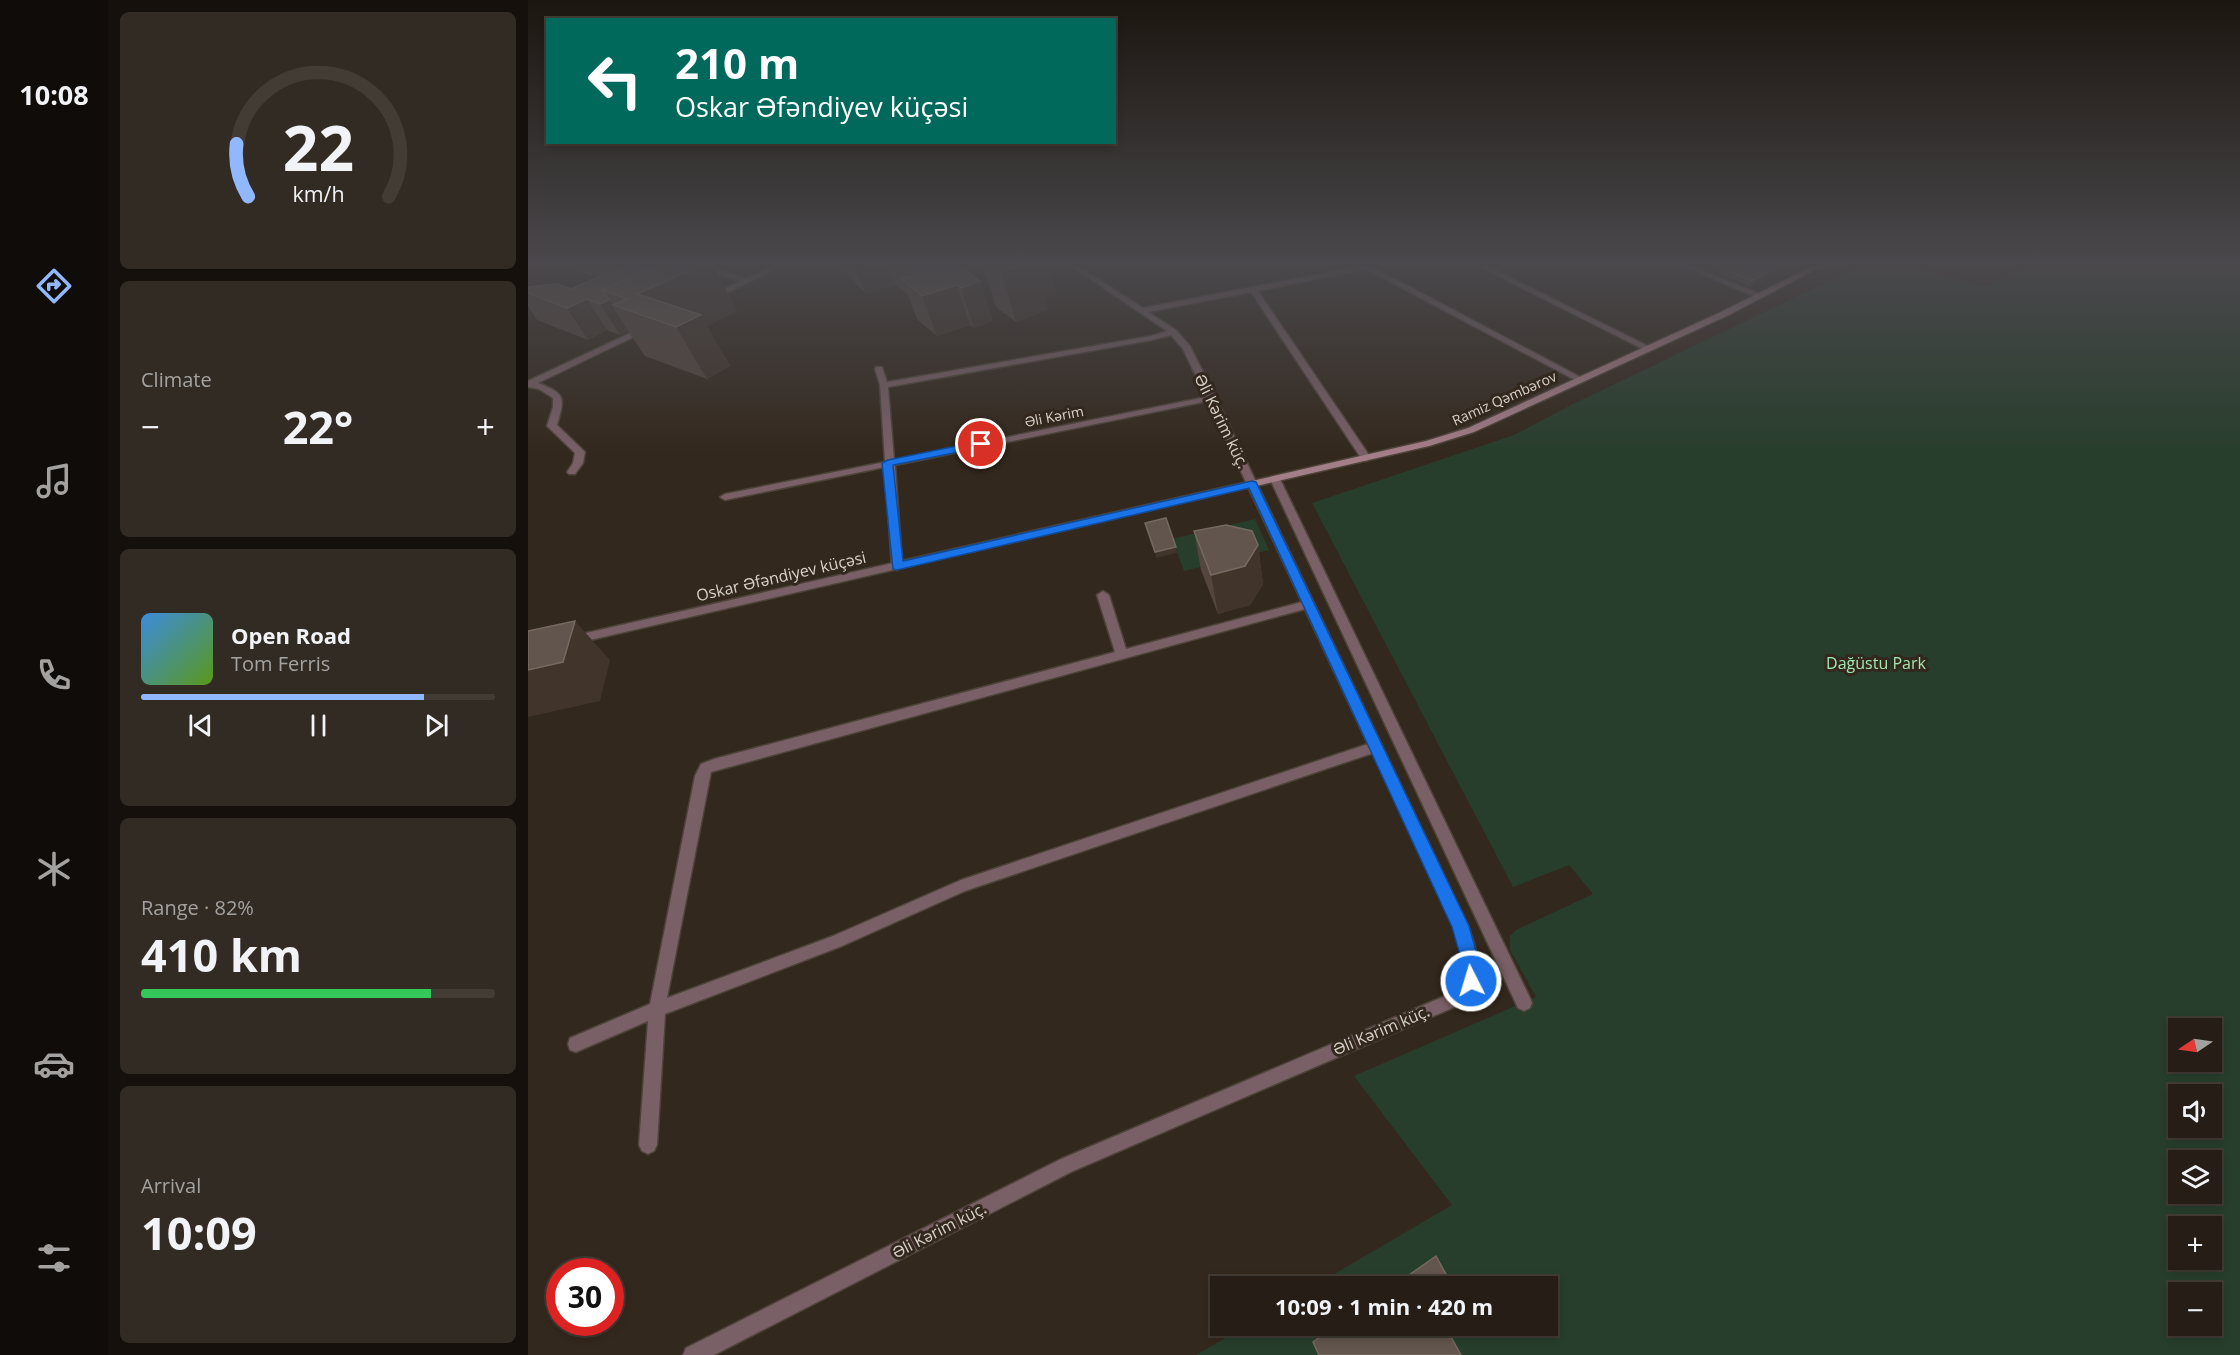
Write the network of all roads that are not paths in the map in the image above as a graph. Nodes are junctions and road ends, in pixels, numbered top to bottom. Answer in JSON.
{"nodes":[{"id":1,"x":645,"y":329,"type":"edge"},
{"id":2,"x":1169,"y":329,"type":"edge"},
{"id":3,"x":1280,"y":329,"type":"edge"},
{"id":4,"x":1487,"y":329,"type":"edge"},
{"id":5,"x":1610,"y":329,"type":"edge"},
{"id":6,"x":1689,"y":329,"type":"edge"},
{"id":7,"x":1173,"y":332,"type":"junction"},
{"id":8,"x":1648,"y":348,"type":"junction"},
{"id":9,"x":879,"y":369,"type":"dead end"},
{"id":10,"x":1580,"y":379,"type":"junction"},
{"id":11,"x":529,"y":384,"type":"edge"},
{"id":12,"x":884,"y":385,"type":"junction"},
{"id":13,"x":1212,"y":398,"type":"junction"},
{"id":14,"x":1366,"y":458,"type":"junction"},
{"id":15,"x":888,"y":463,"type":"junction"},
{"id":16,"x":572,"y":472,"type":"dead end"},
{"id":17,"x":1275,"y":479,"type":"junction"},
{"id":18,"x":1252,"y":484,"type":"junction"},
{"id":19,"x":725,"y":497,"type":"dead end"},
{"id":20,"x":897,"y":566,"type":"junction"},
{"id":21,"x":1103,"y":595,"type":"dead end"},
{"id":22,"x":1308,"y":604,"type":"junction"},
{"id":23,"x":563,"y":642,"type":"edge"},
{"id":24,"x":1121,"y":653,"type":"junction"},
{"id":25,"x":1376,"y":747,"type":"junction"},
{"id":26,"x":1524,"y":1003,"type":"dead end"},
{"id":27,"x":657,"y":1010,"type":"junction"},
{"id":28,"x":576,"y":1044,"type":"dead end"},
{"id":29,"x":648,"y":1145,"type":"dead end"},
{"id":30,"x":693,"y":1355,"type":"edge"}],
"edges":[{"from":1,"to":11,"type":"street"},
{"from":2,"to":7,"type":"street","name":"Əli Kərim küç."},
{"from":3,"to":14,"type":"street"},
{"from":4,"to":10,"type":"street"},
{"from":5,"to":8,"type":"street"},
{"from":6,"to":8,"type":"main road","name":"Ramiz Qəmbərov"},
{"from":7,"to":12,"type":"street"},
{"from":7,"to":13,"type":"street","name":"Əli Kərim küç."},
{"from":8,"to":10,"type":"main road","name":"Ramiz Qəmbərov"},
{"from":9,"to":12,"type":"street"},
{"from":10,"to":14,"type":"main road","name":"Ramiz Qəmbərov"},
{"from":11,"to":16,"type":"street"},
{"from":12,"to":15,"type":"street"},
{"from":13,"to":15,"type":"street","name":"Əli Kərim"},
{"from":13,"to":18,"type":"street","name":"Əli Kərim küç."},
{"from":14,"to":17,"type":"main road","name":"Ramiz Qəmbərov"},
{"from":15,"to":19,"type":"street","name":"Əli Kərim"},
{"from":15,"to":20,"type":"street"},
{"from":17,"to":18,"type":"main road","name":"Ramiz Qəmbərov"},
{"from":17,"to":26,"type":"street"},
{"from":18,"to":20,"type":"street","name":"Oskar Əfəndiyev küçəsi"},
{"from":18,"to":22,"type":"street","name":"Əli Kərim küç."},
{"from":20,"to":23,"type":"street","name":"Oskar Əfəndiyev küçəsi"},
{"from":21,"to":24,"type":"street"},
{"from":22,"to":24,"type":"street"},
{"from":22,"to":25,"type":"street","name":"Əli Kərim küç."},
{"from":24,"to":27,"type":"street"},
{"from":25,"to":27,"type":"street"},
{"from":25,"to":30,"type":"street","name":"Əli Kərim küç."},
{"from":27,"to":28,"type":"street"},
{"from":27,"to":29,"type":"street"}]}
